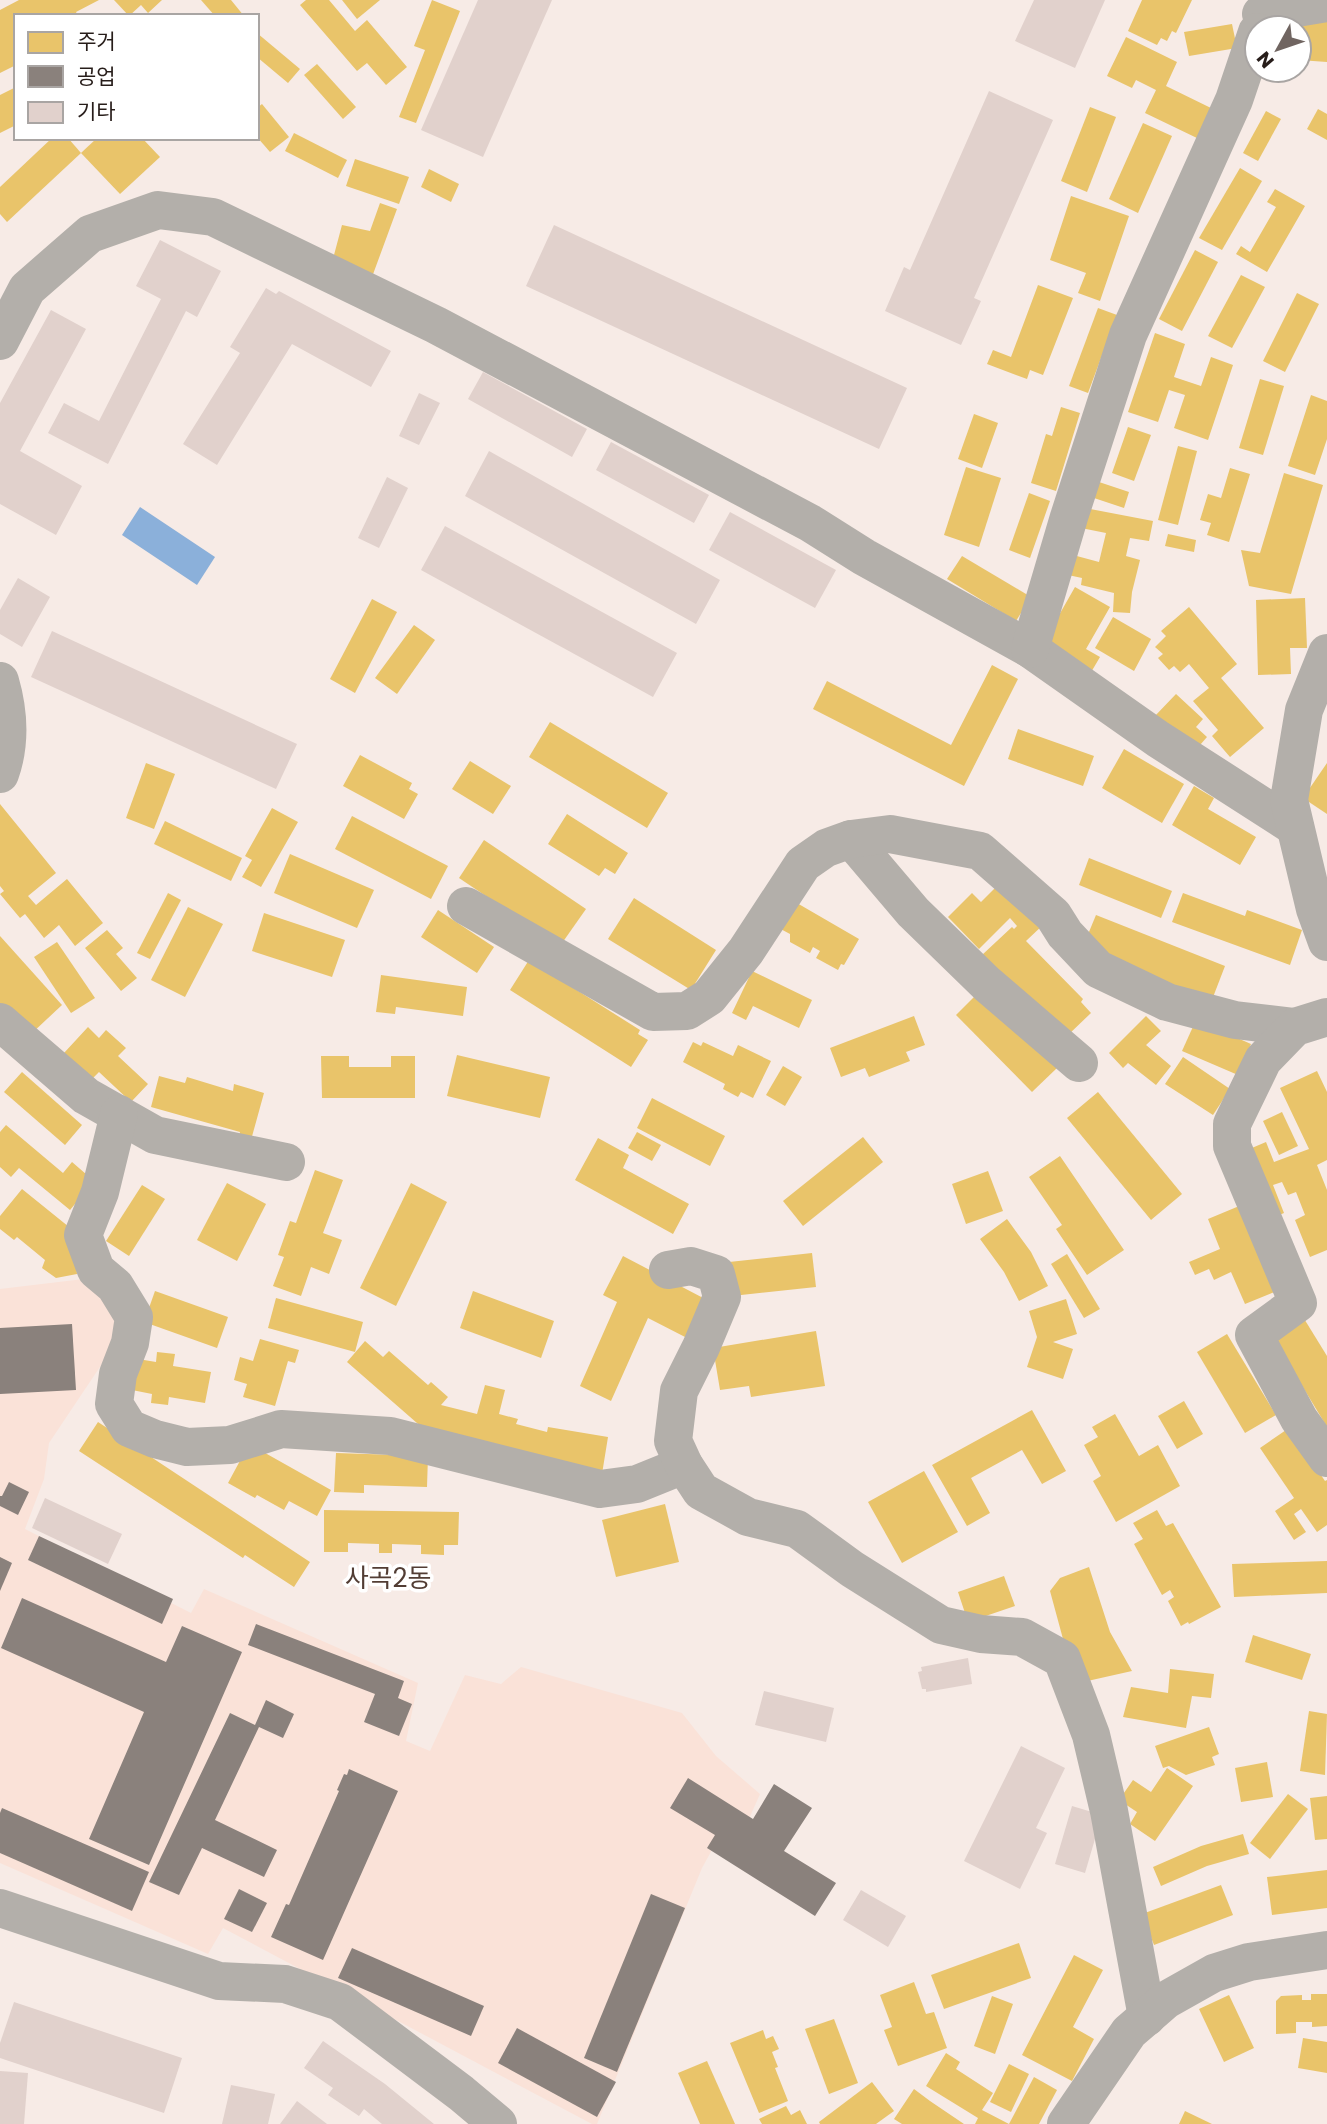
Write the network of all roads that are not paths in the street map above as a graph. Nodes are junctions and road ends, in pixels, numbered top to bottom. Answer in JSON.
{"nodes":[{"id":1,"x":1327,"y":3,"type":"edge"},
{"id":2,"x":1277,"y":14,"type":"edge"},
{"id":3,"x":1243,"y":70,"type":"edge"},
{"id":4,"x":0,"y":341,"type":"edge"},
{"id":5,"x":1030,"y":649,"type":"junction"},
{"id":6,"x":1327,"y":653,"type":"edge"},
{"id":7,"x":0,"y":681,"type":"edge"},
{"id":8,"x":0,"y":774,"type":"edge"},
{"id":9,"x":1295,"y":827,"type":"junction"},
{"id":10,"x":851,"y":839,"type":"junction"},
{"id":11,"x":466,"y":906,"type":"dead end"},
{"id":12,"x":1327,"y":942,"type":"edge"},
{"id":13,"x":0,"y":1022,"type":"edge"},
{"id":14,"x":1311,"y":1022,"type":"edge"},
{"id":15,"x":1079,"y":1063,"type":"dead end"},
{"id":16,"x":119,"y":1114,"type":"junction"},
{"id":17,"x":286,"y":1162,"type":"dead end"},
{"id":18,"x":668,"y":1270,"type":"dead end"},
{"id":19,"x":1327,"y":1458,"type":"edge"},
{"id":20,"x":684,"y":1465,"type":"junction"},
{"id":21,"x":0,"y":1908,"type":"edge"},
{"id":22,"x":1327,"y":1950,"type":"edge"},
{"id":23,"x":1147,"y":2017,"type":"junction"},
{"id":24,"x":498,"y":2124,"type":"edge"},
{"id":25,"x":1066,"y":2124,"type":"edge"}],
"edges":[{"from":1,"to":2,"type":"street"},
{"from":3,"to":5,"type":"street"},
{"from":4,"to":5,"type":"street"},
{"from":5,"to":9,"type":"street"},
{"from":6,"to":9,"type":"street"},
{"from":7,"to":8,"type":"street"},
{"from":9,"to":12,"type":"street"},
{"from":10,"to":11,"type":"street"},
{"from":10,"to":14,"type":"street"},
{"from":10,"to":15,"type":"street"},
{"from":13,"to":16,"type":"street"},
{"from":14,"to":19,"type":"street"},
{"from":16,"to":17,"type":"street"},
{"from":16,"to":20,"type":"street"},
{"from":18,"to":20,"type":"street"},
{"from":20,"to":23,"type":"street"},
{"from":21,"to":24,"type":"street"},
{"from":22,"to":23,"type":"street"},
{"from":23,"to":25,"type":"street"}]}
